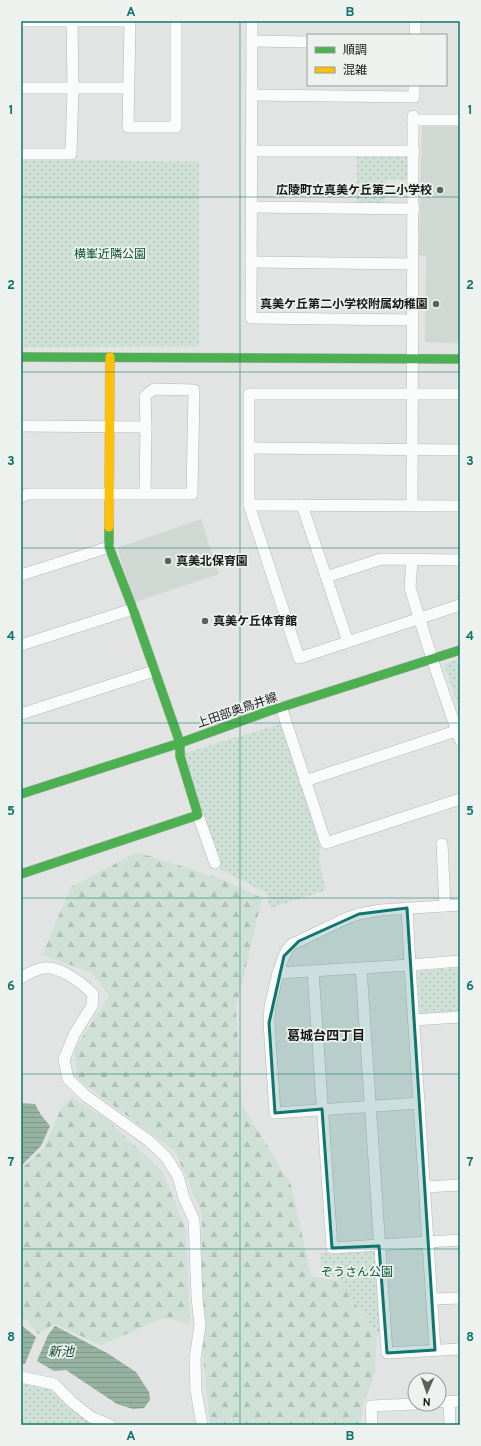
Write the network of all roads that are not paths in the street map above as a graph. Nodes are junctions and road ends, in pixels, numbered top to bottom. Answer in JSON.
{"nodes":[{"id":1,"x":21,"y":21,"type":"edge"},
{"id":2,"x":72,"y":21,"type":"edge"},
{"id":3,"x":130,"y":21,"type":"edge"},
{"id":4,"x":176,"y":21,"type":"edge"},
{"id":5,"x":252,"y":21,"type":"edge"},
{"id":6,"x":415,"y":21,"type":"edge"},
{"id":7,"x":415,"y":34,"type":"edge"},
{"id":8,"x":252,"y":41,"type":"junction"},
{"id":9,"x":307,"y":42,"type":"edge"},
{"id":10,"x":414,"y":86,"type":"edge"},
{"id":11,"x":21,"y":88,"type":"edge"},
{"id":12,"x":73,"y":88,"type":"junction"},
{"id":13,"x":129,"y":88,"type":"junction"},
{"id":14,"x":252,"y":95,"type":"junction"},
{"id":15,"x":460,"y":120,"type":"edge"},
{"id":16,"x":251,"y":151,"type":"junction"},
{"id":17,"x":414,"y":151,"type":"junction"},
{"id":18,"x":21,"y":154,"type":"edge"},
{"id":19,"x":251,"y":207,"type":"junction"},
{"id":20,"x":414,"y":209,"type":"junction"},
{"id":21,"x":251,"y":262,"type":"junction"},
{"id":22,"x":413,"y":264,"type":"junction"},
{"id":23,"x":413,"y":320,"type":"junction"},
{"id":24,"x":21,"y":357,"type":"edge"},
{"id":25,"x":110,"y":357,"type":"junction"},
{"id":26,"x":412,"y":359,"type":"junction"},
{"id":27,"x":460,"y":359,"type":"edge"},
{"id":28,"x":413,"y":394,"type":"junction"},
{"id":29,"x":460,"y":394,"type":"edge"},
{"id":30,"x":21,"y":426,"type":"edge"},
{"id":31,"x":110,"y":426,"type":"junction"},
{"id":32,"x":146,"y":427,"type":"junction"},
{"id":33,"x":249,"y":448,"type":"junction"},
{"id":34,"x":412,"y":449,"type":"junction"},
{"id":35,"x":460,"y":450,"type":"edge"},
{"id":36,"x":145,"y":493,"type":"junction"},
{"id":37,"x":109,"y":494,"type":"junction"},
{"id":38,"x":21,"y":497,"type":"edge"},
{"id":39,"x":249,"y":505,"type":"junction"},
{"id":40,"x":302,"y":505,"type":"junction"},
{"id":41,"x":412,"y":505,"type":"junction"},
{"id":42,"x":460,"y":506,"type":"edge"},
{"id":43,"x":109,"y":547,"type":"junction"},
{"id":44,"x":412,"y":560,"type":"junction"},
{"id":45,"x":460,"y":560,"type":"edge"},
{"id":46,"x":21,"y":575,"type":"edge"},
{"id":47,"x":326,"y":577,"type":"junction"},
{"id":48,"x":460,"y":605,"type":"edge"},
{"id":49,"x":133,"y":609,"type":"junction"},
{"id":50,"x":420,"y":618,"type":"junction"},
{"id":51,"x":348,"y":642,"type":"junction"},
{"id":52,"x":21,"y":645,"type":"edge"},
{"id":53,"x":460,"y":650,"type":"edge"},
{"id":54,"x":432,"y":659,"type":"junction"},
{"id":55,"x":154,"y":671,"type":"junction"},
{"id":56,"x":281,"y":707,"type":"junction"},
{"id":57,"x":21,"y":714,"type":"edge"},
{"id":58,"x":458,"y":736,"type":"edge"},
{"id":59,"x":180,"y":743,"type":"junction"},
{"id":60,"x":305,"y":780,"type":"junction"},
{"id":61,"x":21,"y":794,"type":"edge"},
{"id":62,"x":460,"y":799,"type":"edge"},
{"id":63,"x":198,"y":815,"type":"junction"},
{"id":64,"x":442,"y":844,"type":"dead end"},
{"id":65,"x":215,"y":863,"type":"dead end"},
{"id":66,"x":21,"y":874,"type":"edge"},
{"id":67,"x":460,"y":905,"type":"edge"},
{"id":68,"x":445,"y":906,"type":"junction"},
{"id":69,"x":407,"y":908,"type":"junction"},
{"id":70,"x":460,"y":961,"type":"edge"},
{"id":71,"x":410,"y":965,"type":"junction"},
{"id":72,"x":361,"y":968,"type":"junction"},
{"id":73,"x":313,"y":971,"type":"junction"},
{"id":74,"x":278,"y":973,"type":"junction"},
{"id":75,"x":21,"y":978,"type":"edge"},
{"id":76,"x":414,"y":1020,"type":"junction"},
{"id":77,"x":460,"y":1020,"type":"edge"},
{"id":78,"x":419,"y":1103,"type":"junction"},
{"id":79,"x":370,"y":1107,"type":"junction"},
{"id":80,"x":322,"y":1109,"type":"junction"},
{"id":81,"x":460,"y":1185,"type":"edge"},
{"id":82,"x":425,"y":1187,"type":"junction"},
{"id":83,"x":460,"y":1240,"type":"edge"},
{"id":84,"x":428,"y":1242,"type":"junction"},
{"id":85,"x":379,"y":1246,"type":"junction"},
{"id":86,"x":460,"y":1298,"type":"edge"},
{"id":87,"x":432,"y":1300,"type":"junction"},
{"id":88,"x":460,"y":1349,"type":"edge"},
{"id":89,"x":436,"y":1350,"type":"junction"},
{"id":90,"x":21,"y":1377,"type":"edge"},
{"id":91,"x":460,"y":1401,"type":"edge"},
{"id":92,"x":447,"y":1402,"type":"edge"},
{"id":93,"x":407,"y":1404,"type":"edge"},
{"id":94,"x":447,"y":1412,"type":"edge"},
{"id":95,"x":110,"y":1425,"type":"edge"},
{"id":96,"x":202,"y":1425,"type":"edge"},
{"id":97,"x":372,"y":1425,"type":"edge"},
{"id":98,"x":450,"y":1425,"type":"edge"}],
"edges":[{"from":1,"to":2,"type":"street"},
{"from":2,"to":3,"type":"street"},
{"from":2,"to":12,"type":"street"},
{"from":3,"to":13,"type":"street"},
{"from":4,"to":13,"type":"street"},
{"from":5,"to":8,"type":"street"},
{"from":6,"to":7,"type":"street"},
{"from":8,"to":9,"type":"street"},
{"from":8,"to":14,"type":"street"},
{"from":10,"to":14,"type":"street"},
{"from":11,"to":12,"type":"street"},
{"from":12,"to":13,"type":"street"},
{"from":12,"to":18,"type":"street"},
{"from":14,"to":16,"type":"street"},
{"from":15,"to":17,"type":"street"},
{"from":16,"to":17,"type":"street"},
{"from":16,"to":19,"type":"street"},
{"from":17,"to":20,"type":"street"},
{"from":19,"to":20,"type":"street"},
{"from":19,"to":21,"type":"street"},
{"from":20,"to":22,"type":"street"},
{"from":21,"to":22,"type":"street"},
{"from":21,"to":23,"type":"street"},
{"from":22,"to":23,"type":"street"},
{"from":23,"to":26,"type":"street"},
{"from":24,"to":25,"type":"street"},
{"from":25,"to":26,"type":"street"},
{"from":25,"to":31,"type":"street"},
{"from":26,"to":27,"type":"street"},
{"from":26,"to":28,"type":"street"},
{"from":28,"to":29,"type":"street"},
{"from":28,"to":33,"type":"street"},
{"from":28,"to":34,"type":"street"},
{"from":30,"to":31,"type":"street"},
{"from":31,"to":32,"type":"street"},
{"from":31,"to":37,"type":"street"},
{"from":32,"to":36,"type":"street"},
{"from":32,"to":36,"type":"street"},
{"from":33,"to":34,"type":"street"},
{"from":33,"to":39,"type":"street"},
{"from":34,"to":35,"type":"street"},
{"from":34,"to":41,"type":"street"},
{"from":36,"to":37,"type":"street"},
{"from":37,"to":38,"type":"street"},
{"from":37,"to":43,"type":"street"},
{"from":39,"to":40,"type":"street"},
{"from":39,"to":51,"type":"street"},
{"from":40,"to":41,"type":"street"},
{"from":40,"to":47,"type":"street"},
{"from":41,"to":42,"type":"street"},
{"from":43,"to":46,"type":"street"},
{"from":43,"to":49,"type":"street"},
{"from":44,"to":45,"type":"street"},
{"from":44,"to":47,"type":"street"},
{"from":44,"to":50,"type":"street"},
{"from":47,"to":51,"type":"street"},
{"from":48,"to":50,"type":"street"},
{"from":49,"to":52,"type":"street"},
{"from":49,"to":55,"type":"street"},
{"from":50,"to":51,"type":"street"},
{"from":50,"to":54,"type":"street"},
{"from":53,"to":54,"type":"street","name":"上田部奥鳥井線"},
{"from":54,"to":56,"type":"street","name":"上田部奥鳥井線"},
{"from":54,"to":58,"type":"street"},
{"from":55,"to":57,"type":"street"},
{"from":55,"to":59,"type":"street"},
{"from":56,"to":59,"type":"street","name":"上田部奥鳥井線"},
{"from":56,"to":60,"type":"street"},
{"from":58,"to":60,"type":"street"},
{"from":59,"to":61,"type":"street","name":"上田部奥鳥井線"},
{"from":59,"to":63,"type":"street"},
{"from":60,"to":62,"type":"street"},
{"from":63,"to":65,"type":"street"},
{"from":63,"to":66,"type":"street"},
{"from":64,"to":68,"type":"street"},
{"from":67,"to":68,"type":"street"},
{"from":68,"to":69,"type":"street"},
{"from":69,"to":71,"type":"street"},
{"from":69,"to":74,"type":"street"},
{"from":70,"to":71,"type":"street"},
{"from":71,"to":72,"type":"street"},
{"from":71,"to":76,"type":"street"},
{"from":72,"to":73,"type":"street"},
{"from":72,"to":79,"type":"street"},
{"from":73,"to":74,"type":"street"},
{"from":73,"to":80,"type":"street"},
{"from":74,"to":80,"type":"street"},
{"from":75,"to":96,"type":"street"},
{"from":76,"to":77,"type":"street"},
{"from":76,"to":78,"type":"street"},
{"from":78,"to":79,"type":"street"},
{"from":78,"to":82,"type":"street"},
{"from":79,"to":80,"type":"street"},
{"from":79,"to":85,"type":"street"},
{"from":80,"to":85,"type":"street"},
{"from":81,"to":82,"type":"street"},
{"from":82,"to":84,"type":"street"},
{"from":83,"to":84,"type":"street"},
{"from":84,"to":85,"type":"street"},
{"from":84,"to":87,"type":"street"},
{"from":85,"to":89,"type":"street"},
{"from":86,"to":87,"type":"street"},
{"from":87,"to":89,"type":"street"},
{"from":88,"to":89,"type":"street"},
{"from":90,"to":95,"type":"street"},
{"from":91,"to":92,"type":"street"},
{"from":93,"to":97,"type":"street"},
{"from":94,"to":98,"type":"street"}]}
